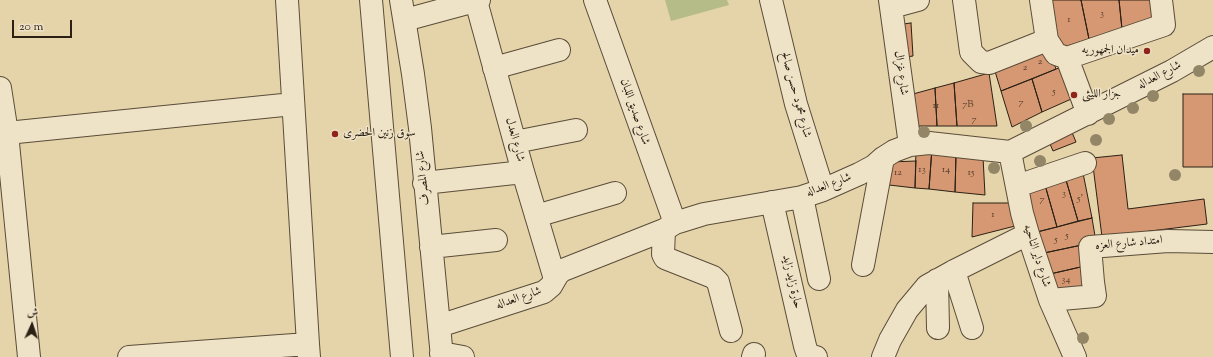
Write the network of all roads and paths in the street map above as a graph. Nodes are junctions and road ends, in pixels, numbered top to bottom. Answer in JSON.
{"nodes":[{"id":1,"x":287,"y":0,"type":"edge"},
{"id":2,"x":371,"y":0,"type":"edge"},
{"id":3,"x":477,"y":0,"type":"edge"},
{"id":4,"x":595,"y":0,"type":"edge"},
{"id":5,"x":771,"y":0,"type":"edge"},
{"id":6,"x":918,"y":0,"type":"edge"},
{"id":7,"x":964,"y":0,"type":"edge"},
{"id":8,"x":1041,"y":0,"type":"edge"},
{"id":9,"x":1161,"y":0,"type":"edge"},
{"id":10,"x":891,"y":4,"type":"edge"},
{"id":11,"x":403,"y":10,"type":"edge"},
{"id":12,"x":1047,"y":40,"type":"junction"},
{"id":13,"x":1213,"y":47,"type":"edge"},
{"id":14,"x":559,"y":50,"type":"dead end"},
{"id":15,"x":1067,"y":58,"type":"junction"},
{"id":16,"x":494,"y":68,"type":"junction"},
{"id":17,"x":0,"y":88,"type":"edge"},
{"id":18,"x":293,"y":104,"type":"junction"},
{"id":19,"x":1088,"y":114,"type":"junction"},
{"id":20,"x":576,"y":130,"type":"dead end"},
{"id":21,"x":7,"y":133,"type":"junction"},
{"id":22,"x":515,"y":142,"type":"junction"},
{"id":23,"x":910,"y":145,"type":"junction"},
{"id":24,"x":1010,"y":152,"type":"junction"},
{"id":25,"x":882,"y":158,"type":"junction"},
{"id":26,"x":1084,"y":163,"type":"dead end"},
{"id":27,"x":523,"y":172,"type":"junction"},
{"id":28,"x":424,"y":183,"type":"junction"},
{"id":29,"x":1017,"y":186,"type":"junction"},
{"id":30,"x":823,"y":190,"type":"junction"},
{"id":31,"x":615,"y":193,"type":"dead end"},
{"id":32,"x":802,"y":197,"type":"junction"},
{"id":33,"x":772,"y":202,"type":"junction"},
{"id":34,"x":536,"y":216,"type":"junction"},
{"id":35,"x":669,"y":226,"type":"junction"},
{"id":36,"x":1028,"y":234,"type":"junction"},
{"id":37,"x":496,"y":240,"type":"dead end"},
{"id":38,"x":1213,"y":242,"type":"edge"},
{"id":39,"x":432,"y":247,"type":"junction"},
{"id":40,"x":863,"y":265,"type":"dead end"},
{"id":41,"x":946,"y":275,"type":"junction"},
{"id":42,"x":555,"y":279,"type":"junction"},
{"id":43,"x":819,"y":279,"type":"dead end"},
{"id":44,"x":1050,"y":300,"type":"junction"},
{"id":45,"x":439,"y":326,"type":"junction"},
{"id":46,"x":938,"y":328,"type":"dead end"},
{"id":47,"x":972,"y":328,"type":"dead end"},
{"id":48,"x":731,"y":331,"type":"dead end"},
{"id":49,"x":308,"y":350,"type":"edge"},
{"id":50,"x":442,"y":355,"type":"edge"},
{"id":51,"x":29,"y":357,"type":"edge"},
{"id":52,"x":129,"y":357,"type":"edge"},
{"id":53,"x":402,"y":357,"type":"edge"},
{"id":54,"x":463,"y":357,"type":"edge"},
{"id":55,"x":816,"y":357,"type":"edge"},
{"id":56,"x":883,"y":357,"type":"edge"},
{"id":57,"x":1075,"y":357,"type":"edge"}],
"edges":[{"from":1,"to":18,"type":"street"},
{"from":2,"to":53,"type":"street"},
{"from":3,"to":11,"type":"street"},
{"from":3,"to":16,"type":"street","name":"شارع العدل"},
{"from":4,"to":35,"type":"street","name":"شارع صديق اللبان"},
{"from":5,"to":30,"type":"street","name":"شارع محمود حسن صالح"},
{"from":6,"to":10,"type":"street"},
{"from":7,"to":12,"type":"street"},
{"from":8,"to":12,"type":"street"},
{"from":9,"to":15,"type":"street"},
{"from":10,"to":23,"type":"street","name":"شارع غزال"},
{"from":11,"to":28,"type":"street","name":"شارع المصرف"},
{"from":12,"to":15,"type":"street"},
{"from":13,"to":19,"type":"street","name":"شارع العداله"},
{"from":14,"to":16,"type":"street"},
{"from":15,"to":19,"type":"street"},
{"from":16,"to":22,"type":"street","name":"شارع العدل"},
{"from":17,"to":21,"type":"street"},
{"from":18,"to":21,"type":"street"},
{"from":18,"to":49,"type":"street"},
{"from":19,"to":24,"type":"street","name":"شارع العداله"},
{"from":20,"to":22,"type":"street"},
{"from":21,"to":51,"type":"street"},
{"from":22,"to":27,"type":"street","name":"شارع العدل"},
{"from":23,"to":24,"type":"street","name":"شارع العداله"},
{"from":23,"to":25,"type":"street","name":"شارع العداله"},
{"from":24,"to":29,"type":"street","name":"شارع داير الناحيه"},
{"from":25,"to":30,"type":"street","name":"شارع العداله"},
{"from":25,"to":40,"type":"street"},
{"from":26,"to":29,"type":"street"},
{"from":27,"to":28,"type":"street"},
{"from":27,"to":34,"type":"street","name":"شارع العدل"},
{"from":28,"to":39,"type":"street","name":"شارع المصرف"},
{"from":29,"to":36,"type":"street","name":"شارع داير الناحيه"},
{"from":30,"to":32,"type":"street","name":"شارع العداله"},
{"from":31,"to":34,"type":"street"},
{"from":32,"to":33,"type":"street","name":"شارع العداله"},
{"from":32,"to":43,"type":"street"},
{"from":33,"to":35,"type":"street","name":"شارع العداله"},
{"from":33,"to":55,"type":"street","name":"حارة زايد زايد"},
{"from":34,"to":42,"type":"street","name":"شارع العدل"},
{"from":35,"to":42,"type":"street","name":"شارع العداله"},
{"from":35,"to":48,"type":"street"},
{"from":36,"to":41,"type":"street"},
{"from":36,"to":44,"type":"street","name":"شارع داير الناحيه"},
{"from":37,"to":39,"type":"street"},
{"from":38,"to":44,"type":"street","name":"امتداد شارع العزه"},
{"from":39,"to":45,"type":"street","name":"شارع المصرف"},
{"from":41,"to":46,"type":"street"},
{"from":41,"to":47,"type":"street"},
{"from":41,"to":56,"type":"street"},
{"from":42,"to":45,"type":"street","name":"شارع العداله"},
{"from":44,"to":57,"type":"street","name":"شارع داير الناحيه"},
{"from":45,"to":50,"type":"street","name":"شارع المصرف"},
{"from":49,"to":52,"type":"street"},
{"from":50,"to":54,"type":"street"}]}
